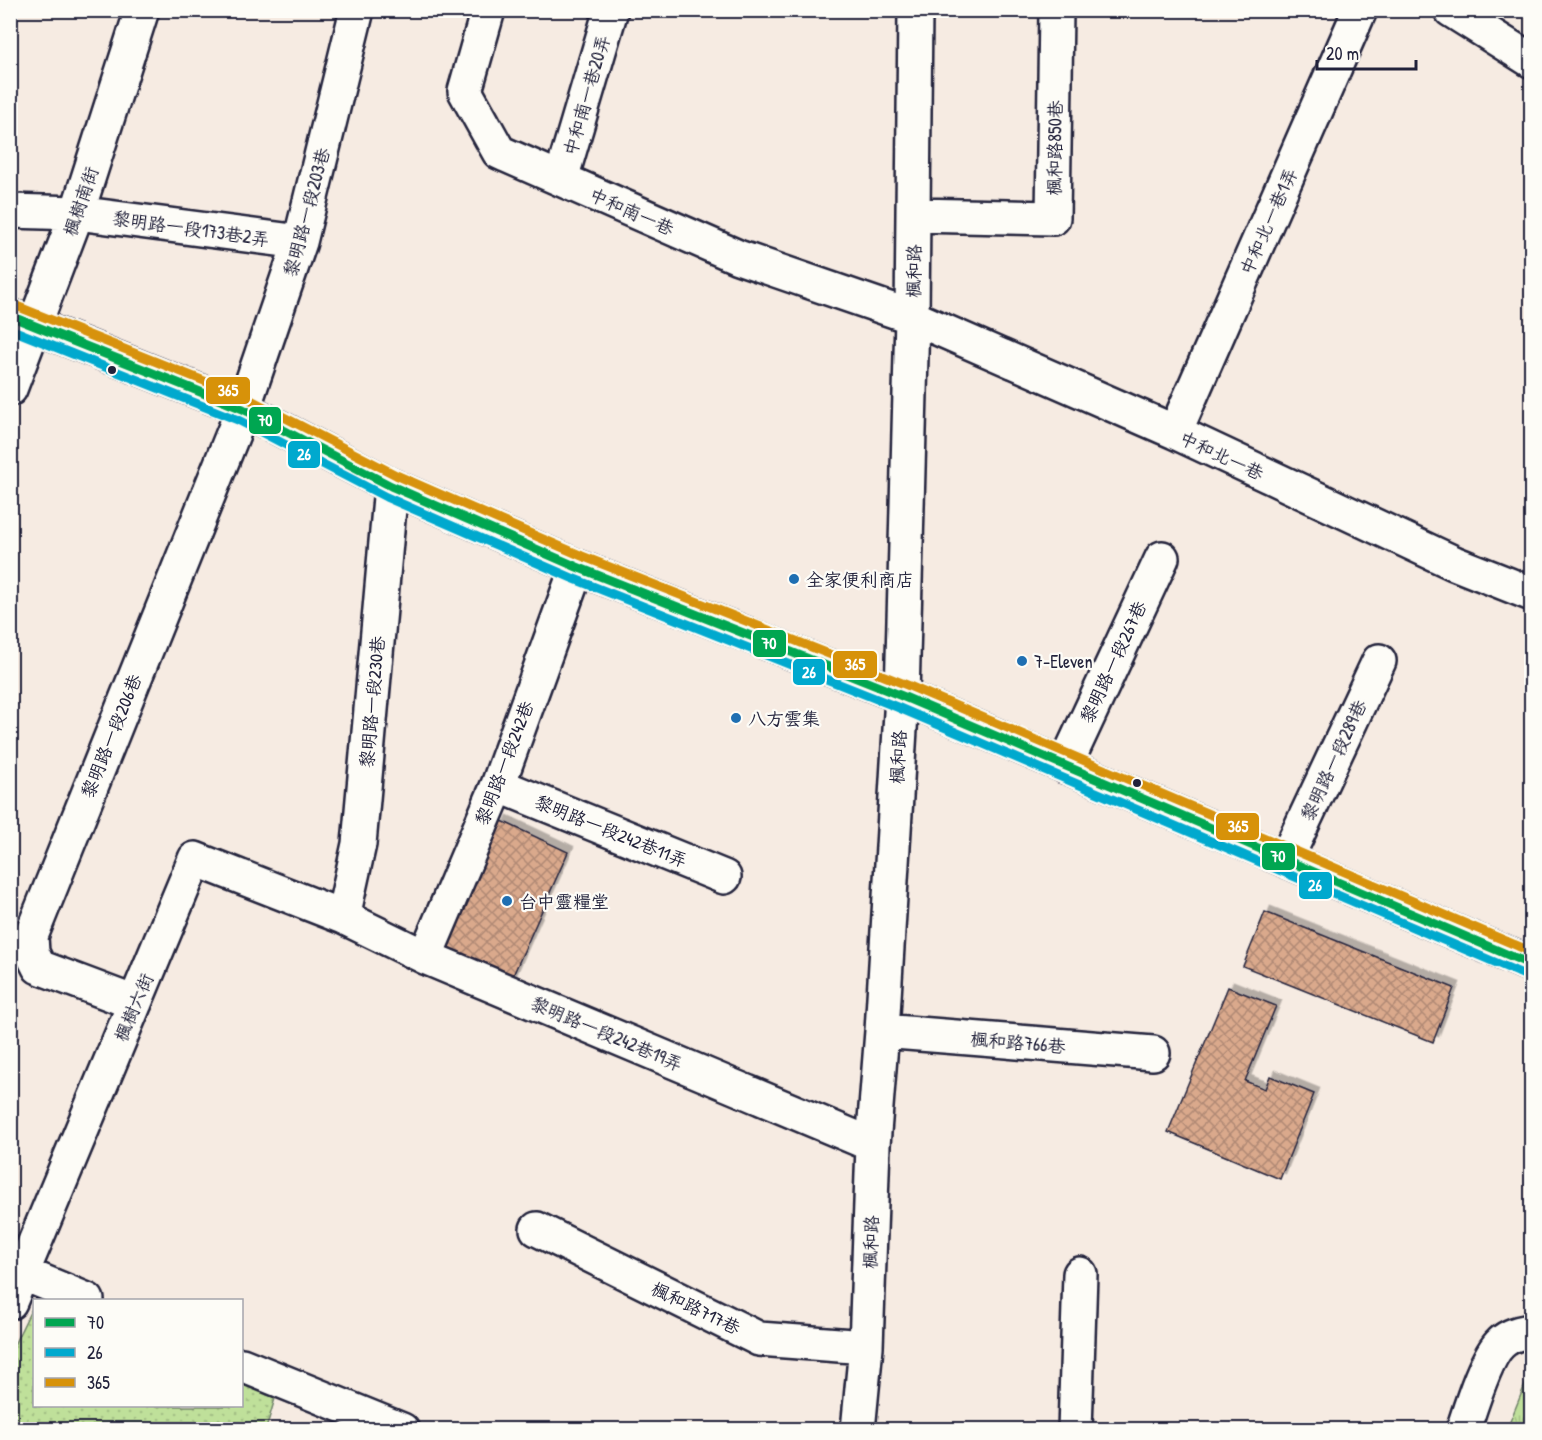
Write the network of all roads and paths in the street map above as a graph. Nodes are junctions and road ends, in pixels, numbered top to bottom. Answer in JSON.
{"nodes":[{"id":1,"x":142,"y":10,"type":"edge"},
{"id":2,"x":357,"y":10,"type":"edge"},
{"id":3,"x":488,"y":10,"type":"edge"},
{"id":4,"x":611,"y":10,"type":"edge"},
{"id":5,"x":915,"y":10,"type":"edge"},
{"id":6,"x":1056,"y":10,"type":"edge"},
{"id":7,"x":1360,"y":10,"type":"edge"},
{"id":8,"x":1451,"y":10,"type":"edge"},
{"id":9,"x":1532,"y":61,"type":"edge"},
{"id":10,"x":561,"y":179,"type":"junction"},
{"id":11,"x":10,"y":211,"type":"edge"},
{"id":12,"x":77,"y":213,"type":"junction"},
{"id":13,"x":914,"y":214,"type":"junction"},
{"id":14,"x":300,"y":242,"type":"junction"},
{"id":15,"x":912,"y":317,"type":"junction"},
{"id":16,"x":23,"y":322,"type":"edge"},
{"id":17,"x":10,"y":389,"type":"edge"},
{"id":18,"x":243,"y":410,"type":"junction"},
{"id":19,"x":1175,"y":432,"type":"junction"},
{"id":20,"x":391,"y":486,"type":"junction"},
{"id":21,"x":1162,"y":558,"type":"dead end"},
{"id":22,"x":577,"y":567,"type":"junction"},
{"id":23,"x":1532,"y":594,"type":"edge"},
{"id":24,"x":1379,"y":661,"type":"dead end"},
{"id":25,"x":902,"y":696,"type":"junction"},
{"id":26,"x":1065,"y":766,"type":"junction"},
{"id":27,"x":498,"y":785,"type":"junction"},
{"id":28,"x":1286,"y":859,"type":"junction"},
{"id":29,"x":724,"y":877,"type":"dead end"},
{"id":30,"x":343,"y":917,"type":"junction"},
{"id":31,"x":425,"y":957,"type":"junction"},
{"id":32,"x":1532,"y":965,"type":"edge"},
{"id":33,"x":135,"y":1003,"type":"junction"},
{"id":34,"x":882,"y":1031,"type":"junction"},
{"id":35,"x":1153,"y":1053,"type":"dead end"},
{"id":36,"x":873,"y":1145,"type":"junction"},
{"id":37,"x":537,"y":1229,"type":"dead end"},
{"id":38,"x":1080,"y":1274,"type":"dead end"},
{"id":39,"x":15,"y":1281,"type":"edge"},
{"id":40,"x":83,"y":1299,"type":"edge"},
{"id":41,"x":1532,"y":1332,"type":"edge"},
{"id":42,"x":866,"y":1347,"type":"junction"},
{"id":43,"x":243,"y":1365,"type":"edge"},
{"id":44,"x":402,"y":1430,"type":"edge"},
{"id":45,"x":858,"y":1430,"type":"edge"},
{"id":46,"x":1075,"y":1430,"type":"edge"},
{"id":47,"x":1463,"y":1430,"type":"edge"}],
"edges":[{"from":1,"to":12,"type":"street","name":"楓樹南街"},
{"from":2,"to":14,"type":"street","name":"黎明路一段203巷"},
{"from":3,"to":10,"type":"street","name":"中和南一巷"},
{"from":4,"to":10,"type":"street","name":"中和南一巷20弄"},
{"from":5,"to":13,"type":"street","name":"楓和路"},
{"from":6,"to":13,"type":"street","name":"楓和路850巷"},
{"from":7,"to":19,"type":"street","name":"中和北一巷1弄"},
{"from":8,"to":9,"type":"street"},
{"from":10,"to":15,"type":"street","name":"中和南一巷"},
{"from":11,"to":12,"type":"street","name":"黎明路一段173巷2弄"},
{"from":12,"to":14,"type":"street","name":"黎明路一段173巷2弄"},
{"from":12,"to":16,"type":"street","name":"楓樹南街"},
{"from":13,"to":15,"type":"street","name":"楓和路"},
{"from":14,"to":18,"type":"street","name":"黎明路一段203巷"},
{"from":15,"to":19,"type":"street","name":"中和北一巷"},
{"from":15,"to":25,"type":"street","name":"楓和路"},
{"from":16,"to":17,"type":"street","name":"楓樹南街"},
{"from":16,"to":18,"type":"main road"},
{"from":18,"to":20,"type":"main road"},
{"from":18,"to":33,"type":"street","name":"黎明路一段206巷"},
{"from":19,"to":23,"type":"street","name":"中和北一巷"},
{"from":20,"to":22,"type":"main road"},
{"from":20,"to":30,"type":"street","name":"黎明路一段230巷"},
{"from":21,"to":26,"type":"street","name":"黎明路一段267巷"},
{"from":22,"to":25,"type":"main road"},
{"from":22,"to":27,"type":"street","name":"黎明路一段242巷"},
{"from":24,"to":28,"type":"street","name":"黎明路一段289巷"},
{"from":25,"to":26,"type":"main road"},
{"from":25,"to":34,"type":"street","name":"楓和路"},
{"from":26,"to":28,"type":"main road"},
{"from":27,"to":29,"type":"street","name":"黎明路一段242巷11弄"},
{"from":27,"to":31,"type":"street","name":"黎明路一段242巷"},
{"from":28,"to":32,"type":"main road"},
{"from":30,"to":31,"type":"street","name":"黎明路一段242巷19弄"},
{"from":30,"to":33,"type":"street","name":"楓樹六街"},
{"from":31,"to":36,"type":"street","name":"黎明路一段242巷19弄"},
{"from":33,"to":39,"type":"street","name":"楓樹六街"},
{"from":34,"to":35,"type":"street","name":"楓和路766巷"},
{"from":34,"to":36,"type":"street","name":"楓和路"},
{"from":36,"to":42,"type":"street","name":"楓和路"},
{"from":37,"to":42,"type":"street","name":"楓和路717巷"},
{"from":38,"to":46,"type":"street"},
{"from":39,"to":40,"type":"street"},
{"from":41,"to":47,"type":"street"},
{"from":42,"to":45,"type":"street","name":"楓和路"},
{"from":43,"to":44,"type":"street"}]}
